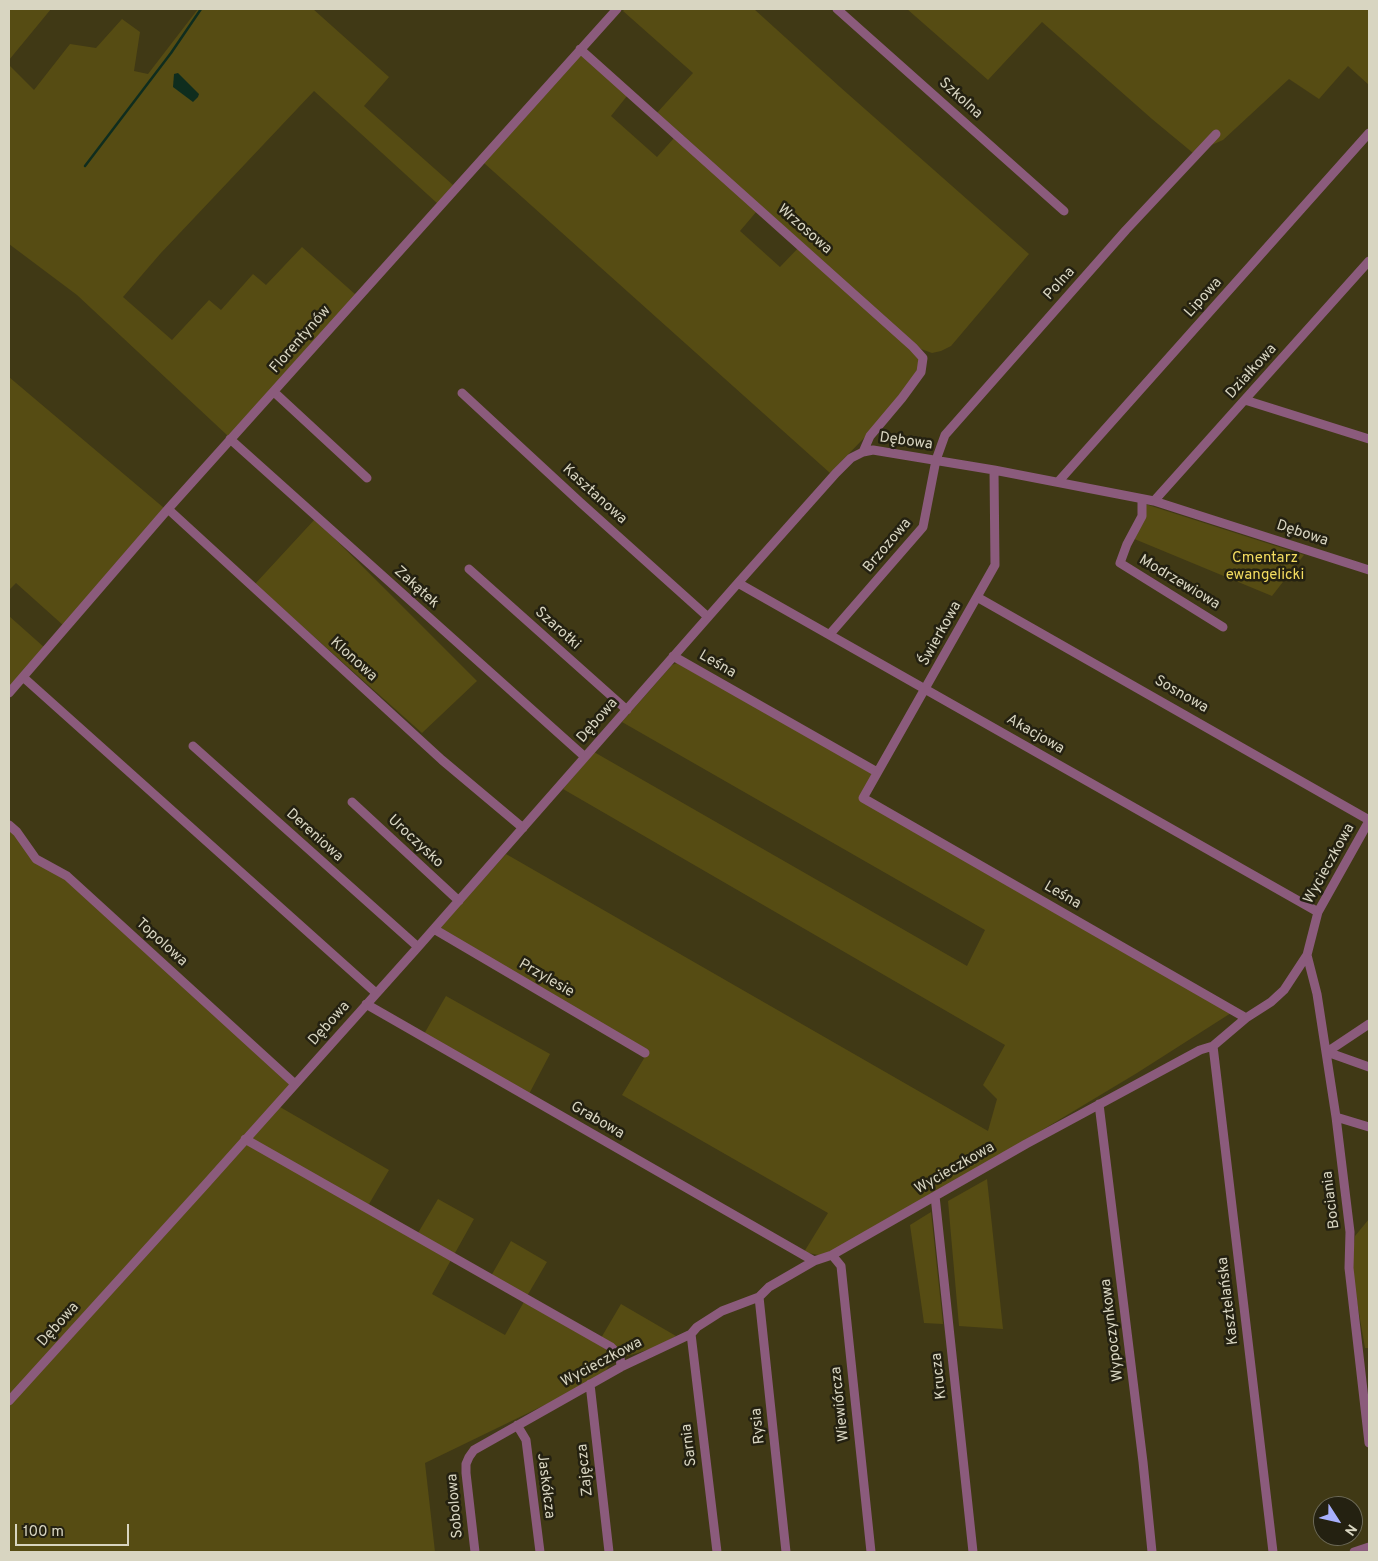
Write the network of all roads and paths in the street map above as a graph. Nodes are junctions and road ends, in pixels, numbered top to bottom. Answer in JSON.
{"nodes":[{"id":1,"x":616,"y":9,"type":"edge"},
{"id":2,"x":837,"y":9,"type":"edge"},
{"id":3,"x":580,"y":49,"type":"junction"},
{"id":4,"x":1369,"y":133,"type":"edge"},
{"id":5,"x":1216,"y":134,"type":"dead end"},
{"id":6,"x":1064,"y":210,"type":"dead end"},
{"id":7,"x":1369,"y":261,"type":"edge"},
{"id":8,"x":274,"y":392,"type":"junction"},
{"id":9,"x":462,"y":393,"type":"dead end"},
{"id":10,"x":1245,"y":400,"type":"junction"},
{"id":11,"x":230,"y":439,"type":"junction"},
{"id":12,"x":1369,"y":439,"type":"edge"},
{"id":13,"x":863,"y":452,"type":"junction"},
{"id":14,"x":936,"y":460,"type":"junction"},
{"id":15,"x":994,"y":470,"type":"junction"},
{"id":16,"x":367,"y":478,"type":"dead end"},
{"id":17,"x":1058,"y":482,"type":"junction"},
{"id":18,"x":1142,"y":499,"type":"junction"},
{"id":19,"x":1154,"y":501,"type":"junction"},
{"id":20,"x":168,"y":509,"type":"junction"},
{"id":21,"x":470,"y":569,"type":"dead end"},
{"id":22,"x":1369,"y":570,"type":"edge"},
{"id":23,"x":738,"y":583,"type":"junction"},
{"id":24,"x":978,"y":597,"type":"junction"},
{"id":25,"x":708,"y":617,"type":"junction"},
{"id":26,"x":1223,"y":627,"type":"dead end"},
{"id":27,"x":830,"y":634,"type":"junction"},
{"id":28,"x":673,"y":656,"type":"junction"},
{"id":29,"x":23,"y":677,"type":"junction"},
{"id":30,"x":926,"y":689,"type":"junction"},
{"id":31,"x":9,"y":693,"type":"edge"},
{"id":32,"x":627,"y":710,"type":"junction"},
{"id":33,"x":193,"y":746,"type":"dead end"},
{"id":34,"x":585,"y":757,"type":"junction"},
{"id":35,"x":877,"y":772,"type":"junction"},
{"id":36,"x":863,"y":798,"type":"joint"},
{"id":37,"x":352,"y":802,"type":"dead end"},
{"id":38,"x":1369,"y":820,"type":"edge"},
{"id":39,"x":9,"y":825,"type":"edge"},
{"id":40,"x":523,"y":828,"type":"junction"},
{"id":41,"x":459,"y":901,"type":"junction"},
{"id":42,"x":1318,"y":912,"type":"junction"},
{"id":43,"x":434,"y":929,"type":"junction"},
{"id":44,"x":418,"y":947,"type":"junction"},
{"id":45,"x":1307,"y":955,"type":"junction"},
{"id":46,"x":376,"y":993,"type":"junction"},
{"id":47,"x":366,"y":1004,"type":"junction"},
{"id":48,"x":1246,"y":1018,"type":"junction"},
{"id":49,"x":1369,"y":1024,"type":"edge"},
{"id":50,"x":1213,"y":1046,"type":"junction"},
{"id":51,"x":1327,"y":1052,"type":"junction"},
{"id":52,"x":644,"y":1053,"type":"dead end"},
{"id":53,"x":1369,"y":1067,"type":"edge"},
{"id":54,"x":295,"y":1084,"type":"junction"},
{"id":55,"x":1099,"y":1104,"type":"junction"},
{"id":56,"x":1336,"y":1117,"type":"junction"},
{"id":57,"x":1369,"y":1127,"type":"edge"},
{"id":58,"x":245,"y":1139,"type":"junction"},
{"id":59,"x":935,"y":1196,"type":"junction"},
{"id":60,"x":832,"y":1255,"type":"junction"},
{"id":61,"x":814,"y":1262,"type":"junction"},
{"id":62,"x":759,"y":1297,"type":"junction"},
{"id":63,"x":690,"y":1334,"type":"junction"},
{"id":64,"x":621,"y":1367,"type":"junction"},
{"id":65,"x":590,"y":1384,"type":"junction"},
{"id":66,"x":9,"y":1401,"type":"edge"},
{"id":67,"x":517,"y":1425,"type":"junction"},
{"id":68,"x":1369,"y":1443,"type":"edge"},
{"id":69,"x":469,"y":1457,"type":"joint"},
{"id":70,"x":1369,"y":1547,"type":"edge"},
{"id":71,"x":475,"y":1552,"type":"edge"},
{"id":72,"x":540,"y":1552,"type":"edge"},
{"id":73,"x":609,"y":1552,"type":"edge"},
{"id":74,"x":717,"y":1552,"type":"edge"},
{"id":75,"x":786,"y":1552,"type":"edge"},
{"id":76,"x":871,"y":1552,"type":"edge"},
{"id":77,"x":973,"y":1552,"type":"edge"},
{"id":78,"x":1152,"y":1552,"type":"edge"},
{"id":79,"x":1273,"y":1552,"type":"edge"},
{"id":80,"x":1354,"y":1552,"type":"edge"}],
"edges":[{"from":1,"to":3,"type":"street","name":"Florentynów"},
{"from":2,"to":6,"type":"street","name":"Szkolna"},
{"from":3,"to":8,"type":"street","name":"Florentynów"},
{"from":3,"to":13,"type":"street","name":"Wrzosowa"},
{"from":4,"to":17,"type":"street","name":"Lipowa"},
{"from":5,"to":14,"type":"street","name":"Polna"},
{"from":7,"to":10,"type":"street","name":"Działkowa"},
{"from":8,"to":11,"type":"street","name":"Florentynów"},
{"from":8,"to":16,"type":"street"},
{"from":9,"to":25,"type":"street","name":"Kasztanowa"},
{"from":10,"to":12,"type":"street"},
{"from":10,"to":19,"type":"street","name":"Działkowa"},
{"from":11,"to":20,"type":"street","name":"Florentynów"},
{"from":11,"to":34,"type":"street","name":"Zakątek"},
{"from":13,"to":14,"type":"street","name":"Dębowa"},
{"from":13,"to":23,"type":"street","name":"Dębowa"},
{"from":14,"to":15,"type":"street","name":"Dębowa"},
{"from":14,"to":27,"type":"street","name":"Brzozowa"},
{"from":15,"to":17,"type":"street","name":"Dębowa"},
{"from":15,"to":24,"type":"street","name":"Świerkowa"},
{"from":17,"to":18,"type":"street","name":"Dębowa"},
{"from":18,"to":19,"type":"street","name":"Dębowa"},
{"from":18,"to":26,"type":"street","name":"Modrzewiowa"},
{"from":19,"to":22,"type":"street","name":"Dębowa"},
{"from":20,"to":29,"type":"street","name":"Florentynów"},
{"from":20,"to":40,"type":"street","name":"Klonowa"},
{"from":21,"to":32,"type":"street","name":"Szarotki"},
{"from":23,"to":25,"type":"street","name":"Dębowa"},
{"from":23,"to":27,"type":"street","name":"Akacjowa"},
{"from":24,"to":30,"type":"street","name":"Świerkowa"},
{"from":24,"to":38,"type":"street","name":"Sosnowa"},
{"from":25,"to":28,"type":"street","name":"Dębowa"},
{"from":27,"to":30,"type":"street","name":"Akacjowa"},
{"from":28,"to":32,"type":"street","name":"Dębowa"},
{"from":28,"to":35,"type":"street","name":"Leśna"},
{"from":29,"to":31,"type":"street","name":"Florentynów"},
{"from":29,"to":46,"type":"street"},
{"from":30,"to":35,"type":"street","name":"Świerkowa"},
{"from":30,"to":42,"type":"street","name":"Akacjowa"},
{"from":32,"to":34,"type":"street","name":"Dębowa"},
{"from":33,"to":44,"type":"street","name":"Dereniowa"},
{"from":34,"to":40,"type":"street","name":"Dębowa"},
{"from":35,"to":36,"type":"street","name":"Świerkowa"},
{"from":36,"to":48,"type":"street","name":"Leśna"},
{"from":37,"to":41,"type":"street","name":"Uroczysko"},
{"from":38,"to":42,"type":"street","name":"Wycieczkowa"},
{"from":39,"to":54,"type":"street","name":"Topolowa"},
{"from":40,"to":41,"type":"street","name":"Dębowa"},
{"from":41,"to":43,"type":"street","name":"Dębowa"},
{"from":42,"to":45,"type":"street","name":"Wycieczkowa"},
{"from":43,"to":44,"type":"street","name":"Dębowa"},
{"from":43,"to":52,"type":"street","name":"Przylesie"},
{"from":44,"to":46,"type":"street","name":"Dębowa"},
{"from":45,"to":48,"type":"street","name":"Wycieczkowa"},
{"from":45,"to":51,"type":"street","name":"Bociania"},
{"from":46,"to":47,"type":"street","name":"Dębowa"},
{"from":47,"to":54,"type":"street","name":"Dębowa"},
{"from":47,"to":61,"type":"street","name":"Grabowa"},
{"from":48,"to":50,"type":"street","name":"Wycieczkowa"},
{"from":49,"to":51,"type":"street"},
{"from":50,"to":55,"type":"street","name":"Wycieczkowa"},
{"from":50,"to":79,"type":"street","name":"Kasztelańska"},
{"from":51,"to":53,"type":"street"},
{"from":51,"to":56,"type":"street","name":"Bociania"},
{"from":54,"to":58,"type":"street","name":"Dębowa"},
{"from":55,"to":59,"type":"street","name":"Wycieczkowa"},
{"from":55,"to":78,"type":"street","name":"Wypoczynkowa"},
{"from":56,"to":57,"type":"street"},
{"from":56,"to":68,"type":"street","name":"Bociania"},
{"from":58,"to":64,"type":"street"},
{"from":58,"to":66,"type":"street","name":"Dębowa"},
{"from":59,"to":60,"type":"street","name":"Wycieczkowa"},
{"from":59,"to":77,"type":"street","name":"Krucza"},
{"from":60,"to":61,"type":"street","name":"Wycieczkowa"},
{"from":60,"to":76,"type":"street","name":"Wiewiórcza"},
{"from":61,"to":62,"type":"street","name":"Wycieczkowa"},
{"from":62,"to":63,"type":"street","name":"Wycieczkowa"},
{"from":62,"to":75,"type":"street","name":"Rysia"},
{"from":63,"to":64,"type":"street","name":"Wycieczkowa"},
{"from":63,"to":74,"type":"street","name":"Sarnia"},
{"from":64,"to":65,"type":"street","name":"Wycieczkowa"},
{"from":65,"to":67,"type":"street","name":"Wycieczkowa"},
{"from":65,"to":73,"type":"street","name":"Zajęcza"},
{"from":67,"to":69,"type":"street","name":"Wycieczkowa"},
{"from":67,"to":72,"type":"street","name":"Jaskółcza"},
{"from":69,"to":71,"type":"street","name":"Sobolowa"},
{"from":70,"to":80,"type":"street"}]}
